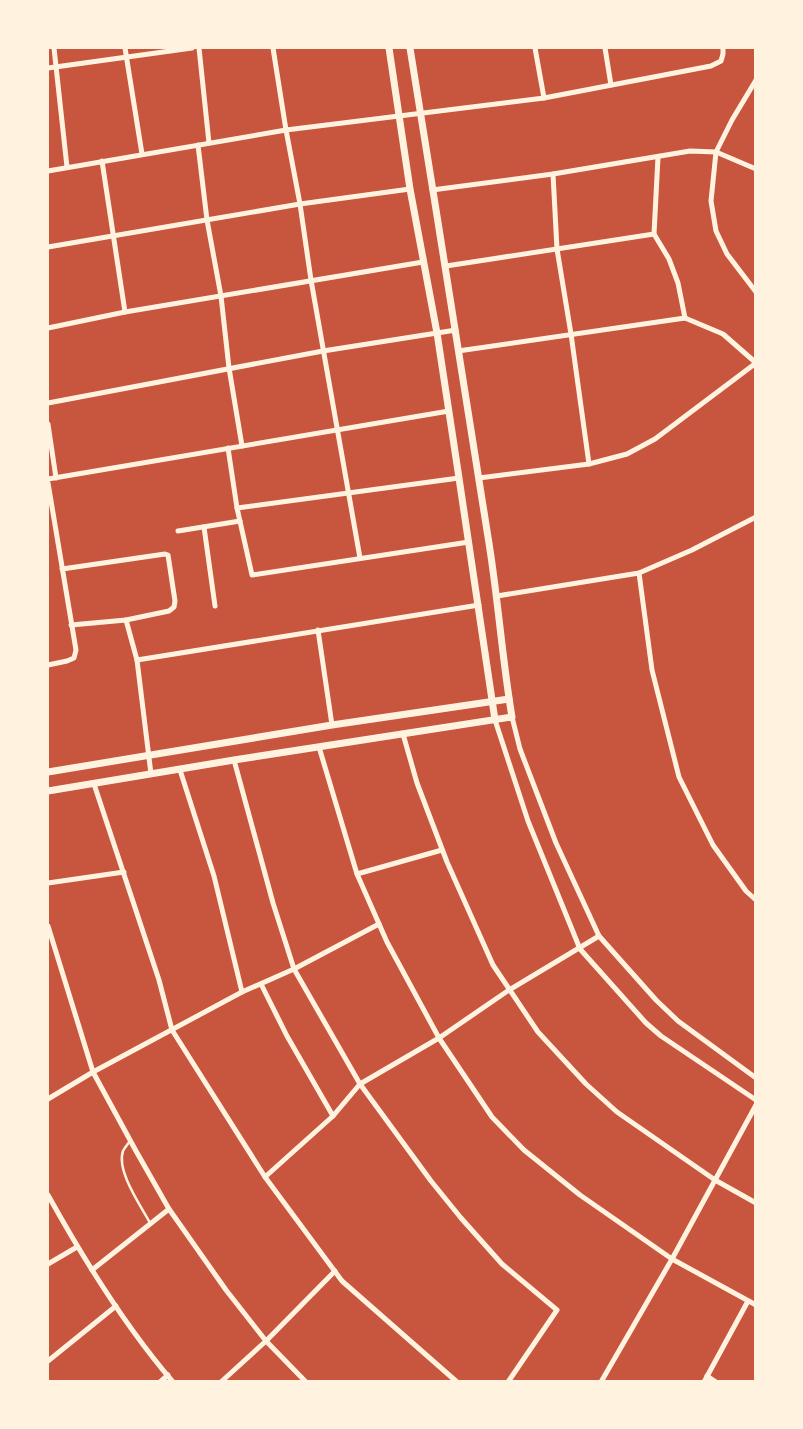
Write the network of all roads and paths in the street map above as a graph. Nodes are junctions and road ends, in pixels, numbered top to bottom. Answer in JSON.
{"nodes":[{"id":1,"x":54,"y":48,"type":"edge"},
{"id":2,"x":125,"y":48,"type":"edge"},
{"id":3,"x":192,"y":48,"type":"edge"},
{"id":4,"x":199,"y":48,"type":"edge"},
{"id":5,"x":273,"y":48,"type":"edge"},
{"id":6,"x":389,"y":48,"type":"edge"},
{"id":7,"x":410,"y":48,"type":"edge"},
{"id":8,"x":535,"y":48,"type":"edge"},
{"id":9,"x":605,"y":48,"type":"edge"},
{"id":10,"x":723,"y":48,"type":"edge"},
{"id":11,"x":126,"y":57,"type":"junction"},
{"id":12,"x":57,"y":66,"type":"junction"},
{"id":13,"x":48,"y":68,"type":"edge"},
{"id":14,"x":756,"y":80,"type":"edge"},
{"id":15,"x":611,"y":85,"type":"junction"},
{"id":16,"x":754,"y":88,"type":"edge"},
{"id":17,"x":544,"y":98,"type":"junction"},
{"id":18,"x":420,"y":113,"type":"junction"},
{"id":19,"x":399,"y":116,"type":"junction"},
{"id":20,"x":286,"y":130,"type":"junction"},
{"id":21,"x":209,"y":143,"type":"junction"},
{"id":22,"x":198,"y":145,"type":"junction"},
{"id":23,"x":716,"y":152,"type":"junction"},
{"id":24,"x":142,"y":154,"type":"junction"},
{"id":25,"x":658,"y":157,"type":"junction"},
{"id":26,"x":102,"y":161,"type":"junction"},
{"id":27,"x":67,"y":167,"type":"junction"},
{"id":28,"x":756,"y":169,"type":"edge"},
{"id":29,"x":48,"y":171,"type":"edge"},
{"id":30,"x":553,"y":174,"type":"junction"},
{"id":31,"x":410,"y":189,"type":"junction"},
{"id":32,"x":432,"y":190,"type":"junction"},
{"id":33,"x":300,"y":204,"type":"junction"},
{"id":34,"x":207,"y":220,"type":"junction"},
{"id":35,"x":654,"y":234,"type":"junction"},
{"id":36,"x":113,"y":236,"type":"junction"},
{"id":37,"x":48,"y":247,"type":"edge"},
{"id":38,"x":557,"y":249,"type":"junction"},
{"id":39,"x":423,"y":262,"type":"junction"},
{"id":40,"x":446,"y":266,"type":"junction"},
{"id":41,"x":311,"y":280,"type":"junction"},
{"id":42,"x":756,"y":292,"type":"edge"},
{"id":43,"x":221,"y":296,"type":"junction"},
{"id":44,"x":125,"y":312,"type":"junction"},
{"id":45,"x":685,"y":318,"type":"junction"},
{"id":46,"x":48,"y":328,"type":"edge"},
{"id":47,"x":456,"y":330,"type":"junction"},
{"id":48,"x":436,"y":333,"type":"junction"},
{"id":49,"x":571,"y":334,"type":"junction"},
{"id":50,"x":323,"y":351,"type":"junction"},
{"id":51,"x":458,"y":351,"type":"junction"},
{"id":52,"x":755,"y":362,"type":"edge"},
{"id":53,"x":229,"y":368,"type":"junction"},
{"id":54,"x":48,"y":403,"type":"edge"},
{"id":55,"x":449,"y":411,"type":"junction"},
{"id":56,"x":48,"y":424,"type":"edge"},
{"id":57,"x":337,"y":430,"type":"junction"},
{"id":58,"x":242,"y":446,"type":"junction"},
{"id":59,"x":228,"y":448,"type":"junction"},
{"id":60,"x":589,"y":464,"type":"junction"},
{"id":61,"x":56,"y":478,"type":"junction"},
{"id":62,"x":459,"y":478,"type":"junction"},
{"id":63,"x":479,"y":478,"type":"junction"},
{"id":64,"x":48,"y":481,"type":"edge"},
{"id":65,"x":348,"y":492,"type":"junction"},
{"id":66,"x":237,"y":508,"type":"junction"},
{"id":67,"x":756,"y":517,"type":"edge"},
{"id":68,"x":240,"y":521,"type":"junction"},
{"id":69,"x":204,"y":527,"type":"junction"},
{"id":70,"x":178,"y":531,"type":"dead end"},
{"id":71,"x":469,"y":542,"type":"junction"},
{"id":72,"x":360,"y":558,"type":"junction"},
{"id":73,"x":62,"y":569,"type":"junction"},
{"id":74,"x":639,"y":573,"type":"junction"},
{"id":75,"x":497,"y":596,"type":"junction"},
{"id":76,"x":479,"y":605,"type":"junction"},
{"id":77,"x":215,"y":606,"type":"dead end"},
{"id":78,"x":126,"y":620,"type":"junction"},
{"id":79,"x":71,"y":625,"type":"junction"},
{"id":80,"x":318,"y":630,"type":"junction"},
{"id":81,"x":137,"y":660,"type":"junction"},
{"id":82,"x":48,"y":665,"type":"edge"},
{"id":83,"x":509,"y":699,"type":"junction"},
{"id":84,"x":493,"y":703,"type":"junction"},
{"id":85,"x":512,"y":718,"type":"junction"},
{"id":86,"x":495,"y":720,"type":"junction"},
{"id":87,"x":332,"y":725,"type":"junction"},
{"id":88,"x":402,"y":734,"type":"junction"},
{"id":89,"x":319,"y":748,"type":"junction"},
{"id":90,"x":149,"y":754,"type":"junction"},
{"id":91,"x":234,"y":760,"type":"junction"},
{"id":92,"x":180,"y":770,"type":"junction"},
{"id":93,"x":48,"y":772,"type":"edge"},
{"id":94,"x":151,"y":774,"type":"junction"},
{"id":95,"x":94,"y":784,"type":"junction"},
{"id":96,"x":48,"y":791,"type":"edge"},
{"id":97,"x":442,"y":850,"type":"junction"},
{"id":98,"x":124,"y":872,"type":"junction"},
{"id":99,"x":357,"y":874,"type":"junction"},
{"id":100,"x":48,"y":883,"type":"edge"},
{"id":101,"x":756,"y":900,"type":"edge"},
{"id":102,"x":379,"y":924,"type":"junction"},
{"id":103,"x":48,"y":926,"type":"edge"},
{"id":104,"x":599,"y":936,"type":"junction"},
{"id":105,"x":580,"y":949,"type":"junction"},
{"id":106,"x":294,"y":969,"type":"junction"},
{"id":107,"x":260,"y":984,"type":"junction"},
{"id":108,"x":510,"y":990,"type":"junction"},
{"id":109,"x":242,"y":992,"type":"junction"},
{"id":110,"x":172,"y":1030,"type":"junction"},
{"id":111,"x":439,"y":1038,"type":"junction"},
{"id":112,"x":93,"y":1072,"type":"junction"},
{"id":113,"x":756,"y":1078,"type":"edge"},
{"id":114,"x":360,"y":1084,"type":"junction"},
{"id":115,"x":48,"y":1099,"type":"edge"},
{"id":116,"x":756,"y":1100,"type":"edge"},
{"id":117,"x":756,"y":1105,"type":"edge"},
{"id":118,"x":332,"y":1116,"type":"junction"},
{"id":119,"x":130,"y":1141,"type":"junction"},
{"id":120,"x":265,"y":1177,"type":"junction"},
{"id":121,"x":715,"y":1180,"type":"junction"},
{"id":122,"x":48,"y":1195,"type":"edge"},
{"id":123,"x":756,"y":1203,"type":"edge"},
{"id":124,"x":169,"y":1209,"type":"junction"},
{"id":125,"x":150,"y":1223,"type":"junction"},
{"id":126,"x":77,"y":1247,"type":"junction"},
{"id":127,"x":672,"y":1259,"type":"junction"},
{"id":128,"x":48,"y":1264,"type":"edge"},
{"id":129,"x":92,"y":1270,"type":"junction"},
{"id":130,"x":335,"y":1271,"type":"junction"},
{"id":131,"x":748,"y":1300,"type":"junction"},
{"id":132,"x":756,"y":1305,"type":"edge"},
{"id":133,"x":116,"y":1306,"type":"junction"},
{"id":134,"x":266,"y":1341,"type":"junction"},
{"id":135,"x":48,"y":1361,"type":"edge"},
{"id":136,"x":168,"y":1375,"type":"junction"},
{"id":137,"x":706,"y":1379,"type":"edge"},
{"id":138,"x":603,"y":1381,"type":"edge"},
{"id":139,"x":160,"y":1382,"type":"edge"},
{"id":140,"x":173,"y":1382,"type":"edge"},
{"id":141,"x":221,"y":1382,"type":"edge"},
{"id":142,"x":306,"y":1382,"type":"edge"},
{"id":143,"x":456,"y":1382,"type":"edge"},
{"id":144,"x":508,"y":1382,"type":"edge"},
{"id":145,"x":716,"y":1382,"type":"edge"}],
"edges":[{"from":1,"to":12,"type":"street"},
{"from":2,"to":11,"type":"street"},
{"from":3,"to":11,"type":"street"},
{"from":4,"to":21,"type":"street"},
{"from":5,"to":20,"type":"street"},
{"from":6,"to":19,"type":"street"},
{"from":7,"to":18,"type":"street"},
{"from":8,"to":17,"type":"street"},
{"from":9,"to":15,"type":"street"},
{"from":10,"to":15,"type":"street"},
{"from":11,"to":12,"type":"street"},
{"from":11,"to":24,"type":"street"},
{"from":12,"to":13,"type":"street"},
{"from":12,"to":27,"type":"street"},
{"from":14,"to":16,"type":"street"},
{"from":15,"to":17,"type":"street"},
{"from":16,"to":23,"type":"street"},
{"from":17,"to":18,"type":"street"},
{"from":18,"to":19,"type":"street"},
{"from":18,"to":32,"type":"street"},
{"from":19,"to":20,"type":"street"},
{"from":19,"to":31,"type":"street"},
{"from":20,"to":21,"type":"street"},
{"from":20,"to":33,"type":"street"},
{"from":21,"to":22,"type":"street"},
{"from":22,"to":24,"type":"street"},
{"from":22,"to":34,"type":"street"},
{"from":23,"to":25,"type":"street"},
{"from":23,"to":28,"type":"street"},
{"from":23,"to":42,"type":"street"},
{"from":24,"to":26,"type":"street"},
{"from":25,"to":30,"type":"street"},
{"from":25,"to":35,"type":"street"},
{"from":26,"to":27,"type":"street"},
{"from":26,"to":36,"type":"street"},
{"from":27,"to":29,"type":"street"},
{"from":30,"to":32,"type":"street"},
{"from":30,"to":38,"type":"street"},
{"from":31,"to":33,"type":"street"},
{"from":31,"to":39,"type":"street"},
{"from":32,"to":40,"type":"street"},
{"from":33,"to":34,"type":"street"},
{"from":33,"to":41,"type":"street"},
{"from":34,"to":36,"type":"street"},
{"from":34,"to":43,"type":"street"},
{"from":35,"to":38,"type":"street"},
{"from":35,"to":45,"type":"street"},
{"from":36,"to":37,"type":"street"},
{"from":36,"to":44,"type":"street"},
{"from":38,"to":40,"type":"street"},
{"from":38,"to":49,"type":"street"},
{"from":39,"to":41,"type":"street"},
{"from":39,"to":48,"type":"street"},
{"from":40,"to":47,"type":"street"},
{"from":41,"to":43,"type":"street"},
{"from":41,"to":50,"type":"street"},
{"from":43,"to":44,"type":"street"},
{"from":43,"to":53,"type":"street"},
{"from":44,"to":46,"type":"street"},
{"from":45,"to":49,"type":"street"},
{"from":45,"to":52,"type":"street"},
{"from":47,"to":48,"type":"street"},
{"from":47,"to":51,"type":"street"},
{"from":48,"to":50,"type":"street"},
{"from":48,"to":55,"type":"street"},
{"from":49,"to":51,"type":"street"},
{"from":49,"to":60,"type":"street"},
{"from":50,"to":53,"type":"street"},
{"from":50,"to":57,"type":"street"},
{"from":51,"to":63,"type":"street"},
{"from":52,"to":60,"type":"street"},
{"from":53,"to":54,"type":"street"},
{"from":53,"to":58,"type":"street"},
{"from":55,"to":57,"type":"street"},
{"from":55,"to":62,"type":"street"},
{"from":56,"to":61,"type":"street"},
{"from":57,"to":58,"type":"street"},
{"from":57,"to":65,"type":"street"},
{"from":58,"to":59,"type":"street"},
{"from":59,"to":61,"type":"street"},
{"from":59,"to":66,"type":"street"},
{"from":60,"to":63,"type":"street"},
{"from":61,"to":64,"type":"street"},
{"from":62,"to":65,"type":"street"},
{"from":62,"to":71,"type":"street"},
{"from":63,"to":75,"type":"street"},
{"from":64,"to":73,"type":"street"},
{"from":65,"to":66,"type":"street"},
{"from":65,"to":72,"type":"street"},
{"from":66,"to":68,"type":"street"},
{"from":67,"to":74,"type":"street"},
{"from":68,"to":69,"type":"street"},
{"from":68,"to":72,"type":"street"},
{"from":69,"to":70,"type":"street"},
{"from":69,"to":77,"type":"street"},
{"from":71,"to":72,"type":"street"},
{"from":71,"to":76,"type":"street"},
{"from":73,"to":78,"type":"street"},
{"from":73,"to":79,"type":"street"},
{"from":74,"to":75,"type":"street"},
{"from":74,"to":101,"type":"street"},
{"from":75,"to":83,"type":"street"},
{"from":76,"to":80,"type":"street"},
{"from":76,"to":84,"type":"street"},
{"from":78,"to":79,"type":"street"},
{"from":78,"to":81,"type":"street"},
{"from":79,"to":82,"type":"street"},
{"from":80,"to":81,"type":"street"},
{"from":80,"to":87,"type":"street"},
{"from":81,"to":90,"type":"street"},
{"from":83,"to":84,"type":"street"},
{"from":83,"to":85,"type":"street"},
{"from":84,"to":86,"type":"street"},
{"from":84,"to":87,"type":"street"},
{"from":85,"to":86,"type":"street"},
{"from":85,"to":104,"type":"street"},
{"from":86,"to":88,"type":"street"},
{"from":86,"to":105,"type":"street"},
{"from":87,"to":90,"type":"street"},
{"from":88,"to":89,"type":"street"},
{"from":88,"to":97,"type":"street"},
{"from":89,"to":91,"type":"street"},
{"from":89,"to":99,"type":"street"},
{"from":90,"to":93,"type":"street"},
{"from":90,"to":94,"type":"street"},
{"from":91,"to":92,"type":"street"},
{"from":91,"to":106,"type":"street"},
{"from":92,"to":94,"type":"street"},
{"from":92,"to":109,"type":"street"},
{"from":94,"to":95,"type":"street"},
{"from":95,"to":96,"type":"street"},
{"from":95,"to":98,"type":"street"},
{"from":97,"to":99,"type":"street"},
{"from":97,"to":108,"type":"street"},
{"from":98,"to":100,"type":"street"},
{"from":98,"to":110,"type":"street"},
{"from":99,"to":102,"type":"street"},
{"from":102,"to":106,"type":"street"},
{"from":102,"to":111,"type":"street"},
{"from":103,"to":112,"type":"street"},
{"from":104,"to":105,"type":"street"},
{"from":104,"to":113,"type":"street"},
{"from":105,"to":108,"type":"street"},
{"from":105,"to":116,"type":"street"},
{"from":106,"to":107,"type":"street"},
{"from":106,"to":114,"type":"street"},
{"from":107,"to":109,"type":"street"},
{"from":107,"to":118,"type":"street"},
{"from":108,"to":111,"type":"street"},
{"from":108,"to":121,"type":"street"},
{"from":109,"to":110,"type":"street"},
{"from":110,"to":112,"type":"street"},
{"from":110,"to":120,"type":"street"},
{"from":111,"to":114,"type":"street"},
{"from":111,"to":127,"type":"street"},
{"from":112,"to":115,"type":"street"},
{"from":112,"to":119,"type":"street"},
{"from":114,"to":118,"type":"street"},
{"from":114,"to":144,"type":"street"},
{"from":117,"to":121,"type":"street"},
{"from":118,"to":120,"type":"street"},
{"from":119,"to":124,"type":"street"},
{"from":119,"to":125,"type":"lane"},
{"from":120,"to":130,"type":"street"},
{"from":121,"to":123,"type":"street"},
{"from":121,"to":127,"type":"street"},
{"from":122,"to":126,"type":"street"},
{"from":124,"to":125,"type":"street"},
{"from":124,"to":134,"type":"street"},
{"from":125,"to":129,"type":"street"},
{"from":126,"to":128,"type":"street"},
{"from":126,"to":129,"type":"street"},
{"from":127,"to":131,"type":"street"},
{"from":127,"to":138,"type":"street"},
{"from":129,"to":133,"type":"street"},
{"from":130,"to":134,"type":"street"},
{"from":130,"to":143,"type":"street"},
{"from":131,"to":132,"type":"street"},
{"from":131,"to":137,"type":"street"},
{"from":133,"to":135,"type":"street"},
{"from":133,"to":136,"type":"street"},
{"from":134,"to":141,"type":"street"},
{"from":134,"to":142,"type":"street"},
{"from":136,"to":139,"type":"street"},
{"from":136,"to":140,"type":"street"},
{"from":137,"to":145,"type":"street"}]}
